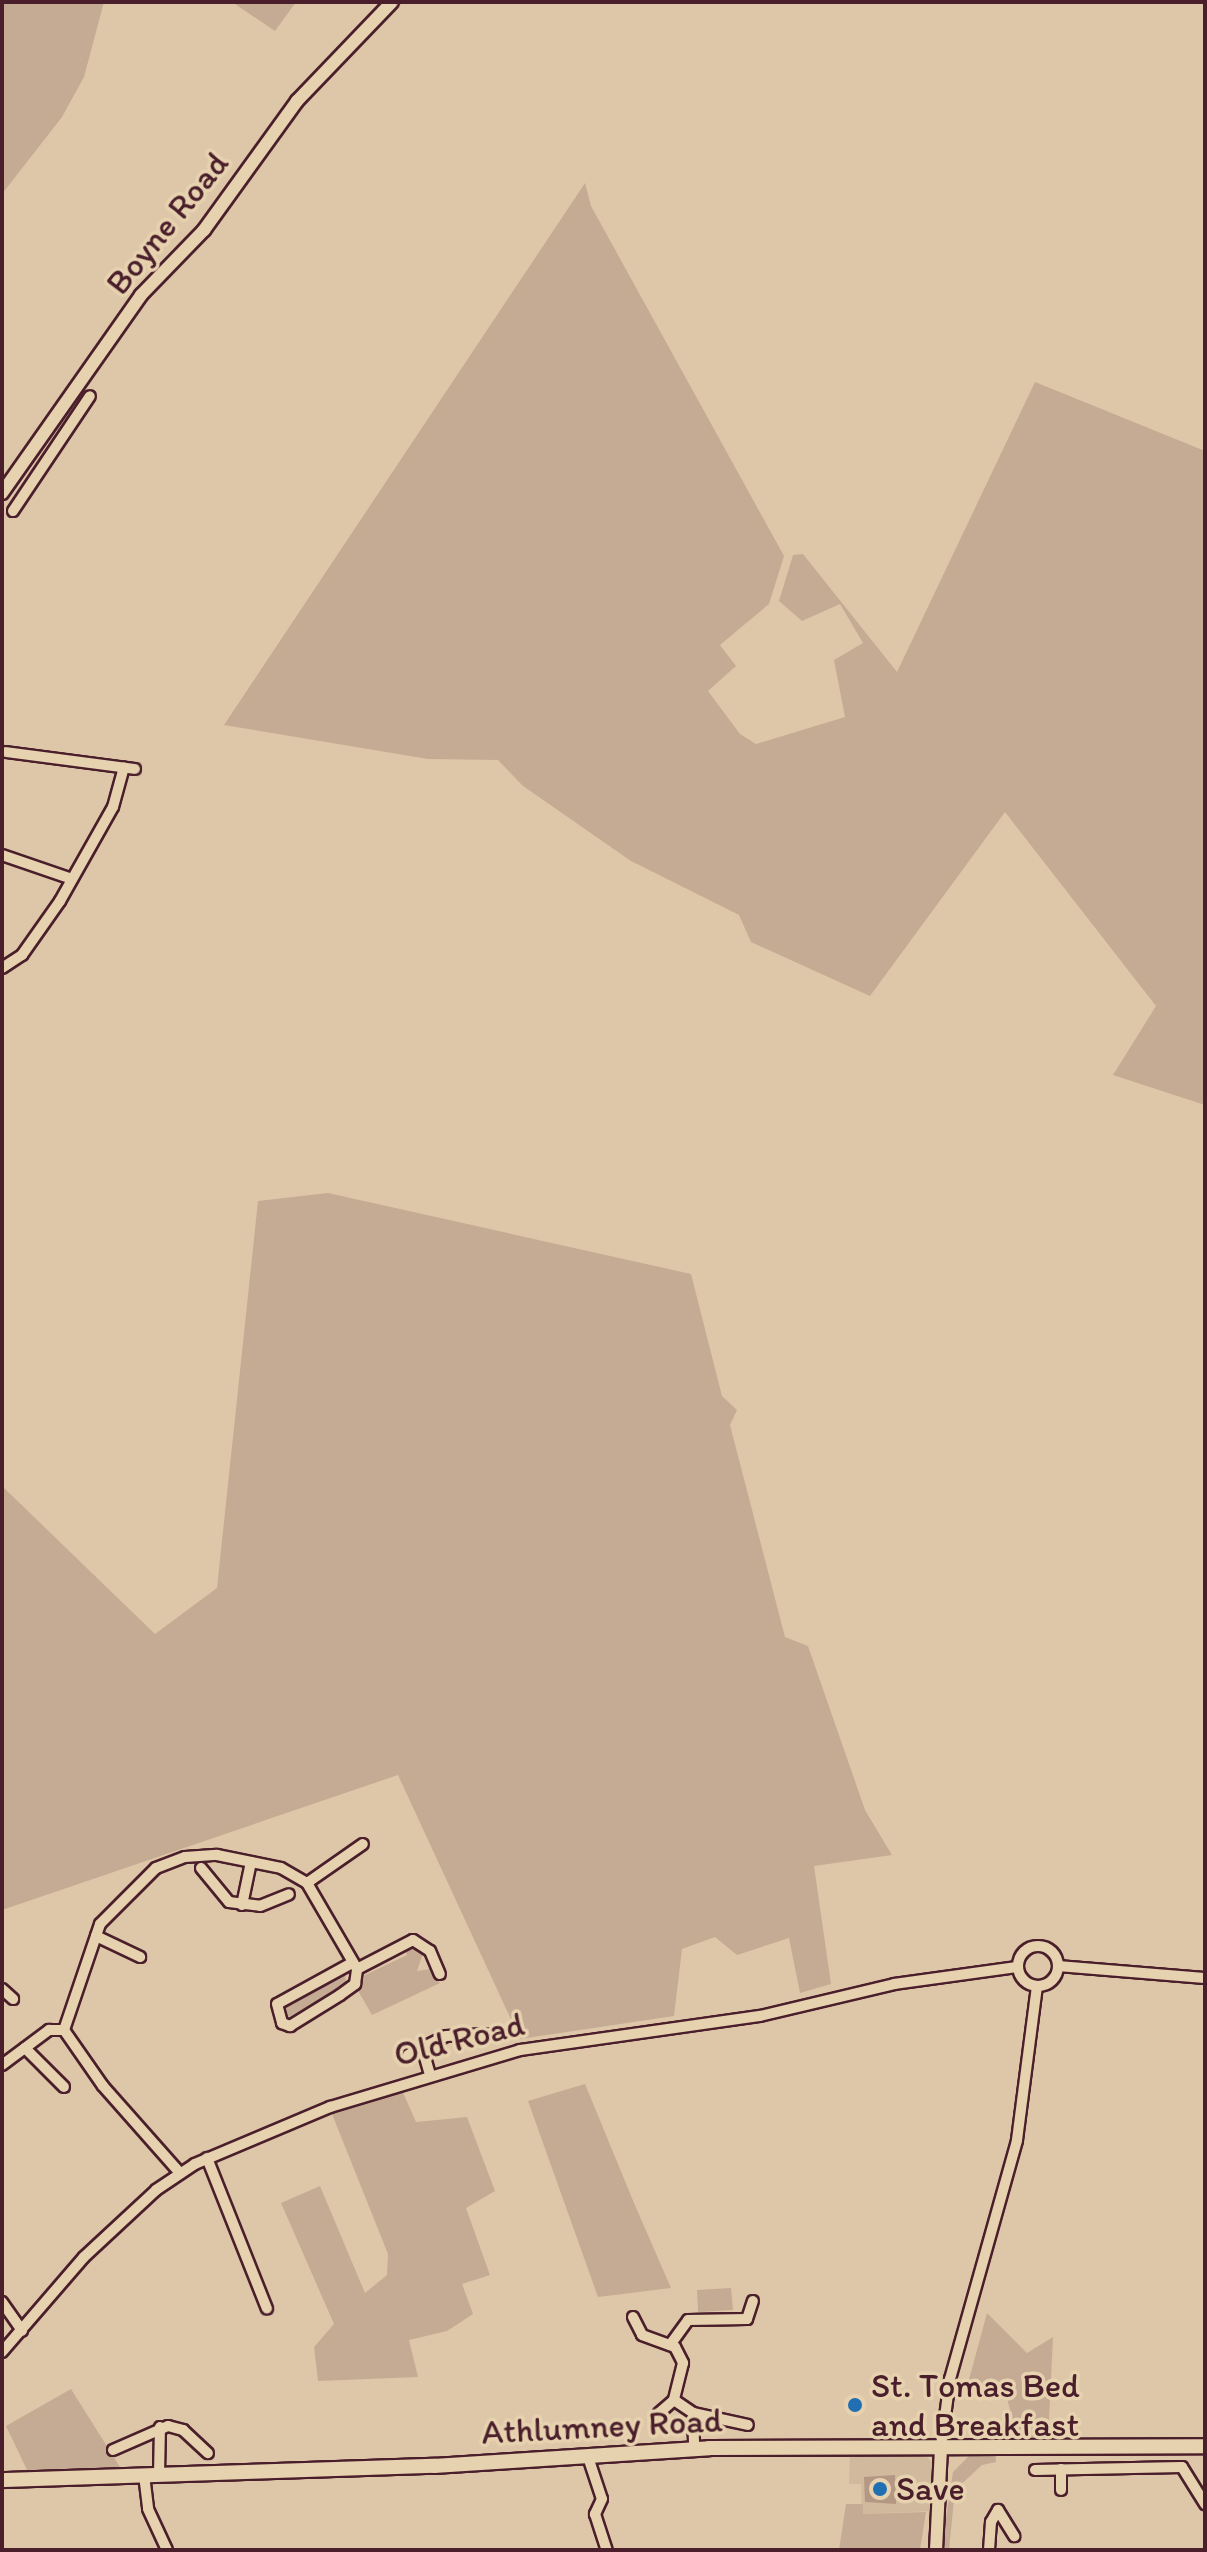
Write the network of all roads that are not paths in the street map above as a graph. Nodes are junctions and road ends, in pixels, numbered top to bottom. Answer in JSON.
{"nodes":[{"id":1,"x":392,"y":2,"type":"edge"},
{"id":2,"x":90,"y":396,"type":"dead end"},
{"id":3,"x":33,"y":449,"type":"junction"},
{"id":4,"x":48,"y":459,"type":"junction"},
{"id":5,"x":2,"y":493,"type":"edge"},
{"id":6,"x":13,"y":511,"type":"dead end"},
{"id":7,"x":6,"y":752,"type":"dead end"},
{"id":8,"x":2,"y":855,"type":"edge"},
{"id":9,"x":72,"y":879,"type":"junction"},
{"id":10,"x":2,"y":968,"type":"edge"},
{"id":11,"x":363,"y":1844,"type":"dead end"},
{"id":12,"x":251,"y":1862,"type":"junction"},
{"id":13,"x":201,"y":1868,"type":"dead end"},
{"id":14,"x":307,"y":1883,"type":"junction"},
{"id":15,"x":289,"y":1894,"type":"dead end"},
{"id":16,"x":242,"y":1905,"type":"junction"},
{"id":17,"x":96,"y":1936,"type":"junction"},
{"id":18,"x":140,"y":1957,"type":"dead end"},
{"id":19,"x":354,"y":1966,"type":"junction"},
{"id":20,"x":1058,"y":1966,"type":"junction"},
{"id":21,"x":1017,"y":1967,"type":"junction"},
{"id":22,"x":440,"y":1974,"type":"dead end"},
{"id":23,"x":1205,"y":1978,"type":"edge"},
{"id":24,"x":1037,"y":1986,"type":"junction"},
{"id":25,"x":2,"y":1989,"type":"edge"},
{"id":26,"x":13,"y":1999,"type":"dead end"},
{"id":27,"x":64,"y":2030,"type":"junction"},
{"id":28,"x":489,"y":2034,"type":"dead end"},
{"id":29,"x":422,"y":2047,"type":"junction"},
{"id":30,"x":25,"y":2048,"type":"junction"},
{"id":31,"x":408,"y":2055,"type":"dead end"},
{"id":32,"x":3,"y":2063,"type":"edge"},
{"id":33,"x":429,"y":2072,"type":"junction"},
{"id":34,"x":64,"y":2087,"type":"dead end"},
{"id":35,"x":207,"y":2158,"type":"junction"},
{"id":36,"x":180,"y":2173,"type":"junction"},
{"id":37,"x":753,"y":2301,"type":"dead end"},
{"id":38,"x":2,"y":2302,"type":"edge"},
{"id":39,"x":267,"y":2309,"type":"dead end"},
{"id":40,"x":633,"y":2317,"type":"dead end"},
{"id":41,"x":22,"y":2331,"type":"junction"},
{"id":42,"x":670,"y":2345,"type":"junction"},
{"id":43,"x":2,"y":2352,"type":"edge"},
{"id":44,"x":674,"y":2400,"type":"junction"},
{"id":45,"x":659,"y":2413,"type":"dead end"},
{"id":46,"x":693,"y":2413,"type":"junction"},
{"id":47,"x":748,"y":2425,"type":"dead end"},
{"id":48,"x":160,"y":2427,"type":"junction"},
{"id":49,"x":941,"y":2446,"type":"junction"},
{"id":50,"x":1205,"y":2446,"type":"edge"},
{"id":51,"x":694,"y":2449,"type":"junction"},
{"id":52,"x":113,"y":2450,"type":"dead end"},
{"id":53,"x":208,"y":2453,"type":"dead end"},
{"id":54,"x":588,"y":2457,"type":"junction"},
{"id":55,"x":1061,"y":2469,"type":"junction"},
{"id":56,"x":1035,"y":2470,"type":"dead end"},
{"id":57,"x":151,"y":2474,"type":"junction"},
{"id":58,"x":2,"y":2480,"type":"edge"},
{"id":59,"x":1061,"y":2490,"type":"dead end"},
{"id":60,"x":1205,"y":2504,"type":"edge"},
{"id":61,"x":1014,"y":2536,"type":"dead end"},
{"id":62,"x":167,"y":2550,"type":"edge"},
{"id":63,"x":607,"y":2550,"type":"edge"},
{"id":64,"x":936,"y":2550,"type":"edge"},
{"id":65,"x":989,"y":2550,"type":"edge"}],
"edges":[{"from":1,"to":3,"type":"street","name":"Boyne Road"},
{"from":2,"to":4,"type":"street"},
{"from":3,"to":4,"type":"street"},
{"from":3,"to":5,"type":"street","name":"Boyne Road"},
{"from":4,"to":6,"type":"street"},
{"from":7,"to":9,"type":"street"},
{"from":8,"to":9,"type":"street"},
{"from":9,"to":10,"type":"street"},
{"from":11,"to":14,"type":"street"},
{"from":12,"to":14,"type":"street"},
{"from":12,"to":16,"type":"street"},
{"from":12,"to":17,"type":"street"},
{"from":13,"to":16,"type":"street"},
{"from":14,"to":19,"type":"street"},
{"from":15,"to":16,"type":"street"},
{"from":17,"to":18,"type":"street"},
{"from":17,"to":27,"type":"street"},
{"from":19,"to":19,"type":"street"},
{"from":19,"to":22,"type":"street"},
{"from":20,"to":21,"type":"street"},
{"from":20,"to":23,"type":"street"},
{"from":20,"to":24,"type":"street"},
{"from":21,"to":24,"type":"street"},
{"from":21,"to":33,"type":"street","name":"Old Road"},
{"from":24,"to":49,"type":"street"},
{"from":25,"to":26,"type":"street"},
{"from":27,"to":30,"type":"street"},
{"from":27,"to":36,"type":"street"},
{"from":28,"to":29,"type":"street"},
{"from":29,"to":31,"type":"street"},
{"from":29,"to":33,"type":"street"},
{"from":30,"to":32,"type":"street"},
{"from":30,"to":34,"type":"street"},
{"from":33,"to":35,"type":"street","name":"Old Road"},
{"from":35,"to":36,"type":"street","name":"Old Road"},
{"from":35,"to":39,"type":"street"},
{"from":36,"to":41,"type":"street","name":"Old Road"},
{"from":37,"to":42,"type":"street"},
{"from":38,"to":41,"type":"street"},
{"from":40,"to":42,"type":"street"},
{"from":41,"to":43,"type":"street","name":"Old Road"},
{"from":42,"to":44,"type":"street"},
{"from":44,"to":45,"type":"street"},
{"from":44,"to":46,"type":"street"},
{"from":46,"to":47,"type":"street"},
{"from":46,"to":51,"type":"street"},
{"from":48,"to":52,"type":"street"},
{"from":48,"to":53,"type":"street"},
{"from":48,"to":57,"type":"street"},
{"from":49,"to":50,"type":"main road","name":"Athlumney Road"},
{"from":49,"to":51,"type":"main road","name":"Athlumney Road"},
{"from":49,"to":64,"type":"street"},
{"from":51,"to":54,"type":"main road","name":"Athlumney Road"},
{"from":54,"to":57,"type":"main road","name":"Athlumney Road"},
{"from":54,"to":63,"type":"street"},
{"from":55,"to":56,"type":"street"},
{"from":55,"to":59,"type":"street"},
{"from":55,"to":60,"type":"street"},
{"from":57,"to":58,"type":"main road","name":"Athlumney Road"},
{"from":57,"to":62,"type":"street"},
{"from":61,"to":65,"type":"street"}]}
